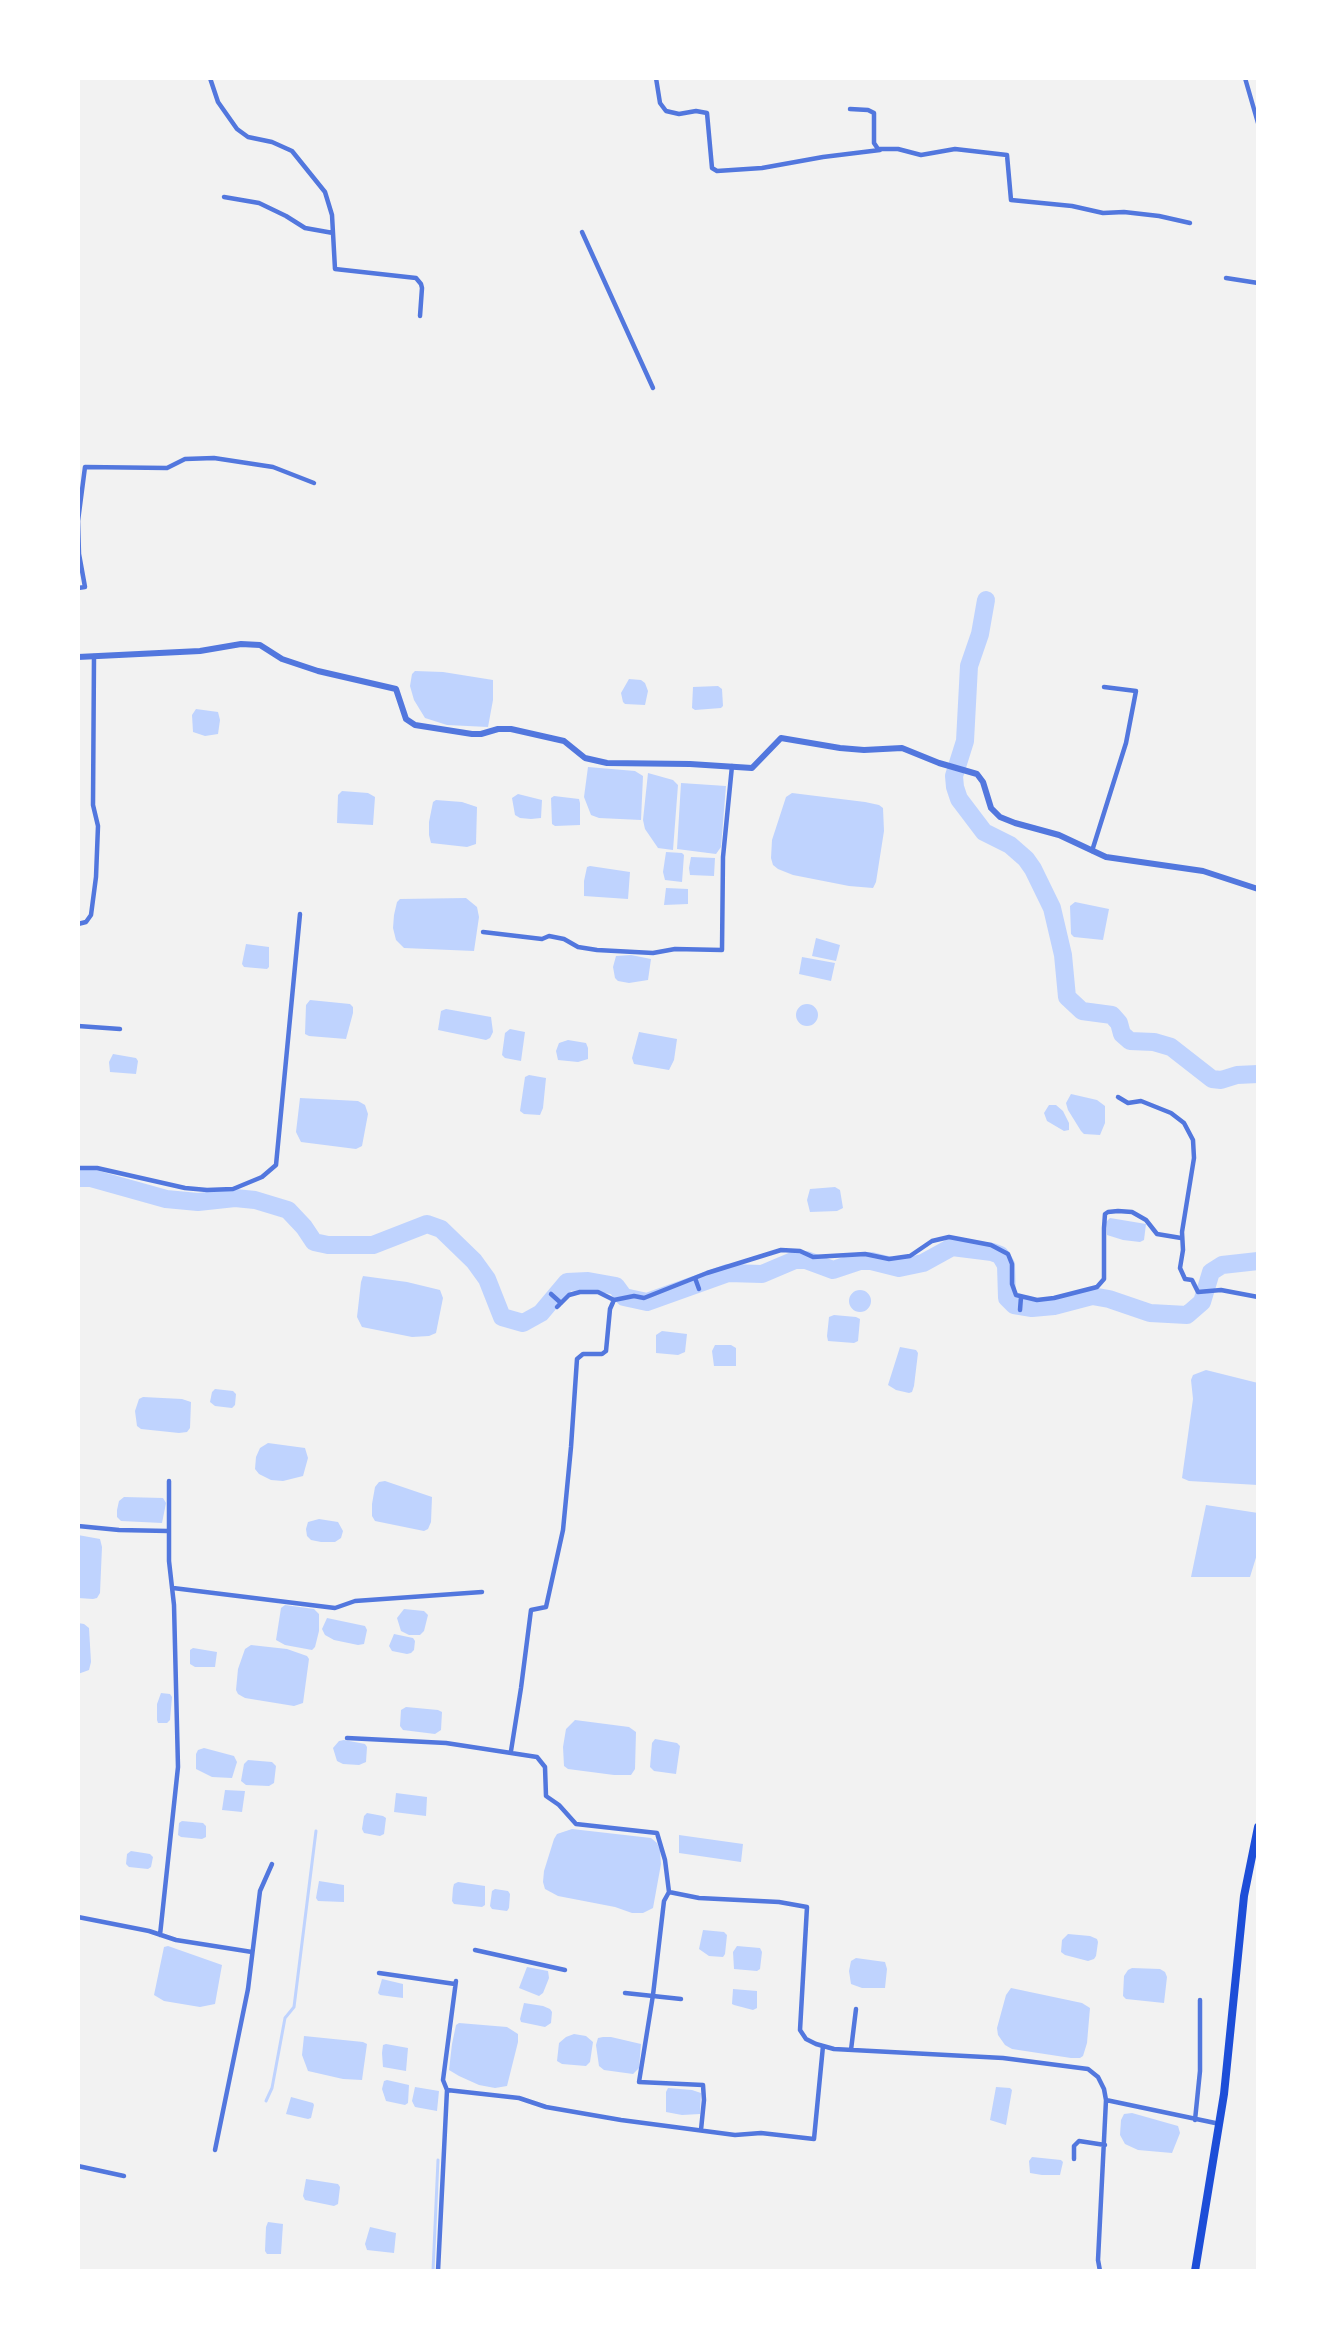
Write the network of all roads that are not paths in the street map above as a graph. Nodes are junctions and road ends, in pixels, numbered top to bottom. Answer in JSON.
{"nodes":[{"id":1,"x":210,"y":78,"type":"edge"},
{"id":2,"x":656,"y":78,"type":"edge"},
{"id":3,"x":1245,"y":78,"type":"edge"},
{"id":4,"x":850,"y":109,"type":"dead end"},
{"id":5,"x":1258,"y":123,"type":"edge"},
{"id":6,"x":883,"y":150,"type":"junction"},
{"id":7,"x":224,"y":197,"type":"dead end"},
{"id":8,"x":1190,"y":223,"type":"dead end"},
{"id":9,"x":582,"y":232,"type":"dead end"},
{"id":10,"x":333,"y":233,"type":"junction"},
{"id":11,"x":1226,"y":278,"type":"dead end"},
{"id":12,"x":1258,"y":283,"type":"edge"},
{"id":13,"x":420,"y":316,"type":"dead end"},
{"id":14,"x":653,"y":388,"type":"dead end"},
{"id":15,"x":314,"y":483,"type":"dead end"},
{"id":16,"x":78,"y":588,"type":"edge"},
{"id":17,"x":94,"y":656,"type":"junction"},
{"id":18,"x":78,"y":657,"type":"edge"},
{"id":19,"x":1104,"y":687,"type":"dead end"},
{"id":20,"x":732,"y":766,"type":"junction"},
{"id":21,"x":1092,"y":851,"type":"junction"},
{"id":22,"x":1258,"y":888,"type":"edge"},
{"id":23,"x":300,"y":914,"type":"dead end"},
{"id":24,"x":78,"y":924,"type":"edge"},
{"id":25,"x":483,"y":932,"type":"dead end"},
{"id":26,"x":78,"y":1026,"type":"edge"},
{"id":27,"x":120,"y":1029,"type":"dead end"},
{"id":28,"x":1118,"y":1097,"type":"dead end"},
{"id":29,"x":78,"y":1168,"type":"edge"},
{"id":30,"x":1181,"y":1238,"type":"junction"},
{"id":31,"x":696,"y":1280,"type":"junction"},
{"id":32,"x":699,"y":1289,"type":"dead end"},
{"id":33,"x":551,"y":1294,"type":"dead end"},
{"id":34,"x":1258,"y":1298,"type":"edge"},
{"id":35,"x":1020,"y":1299,"type":"junction"},
{"id":36,"x":614,"y":1300,"type":"junction"},
{"id":37,"x":1020,"y":1310,"type":"dead end"},
{"id":38,"x":169,"y":1480,"type":"dead end"},
{"id":39,"x":78,"y":1526,"type":"edge"},
{"id":40,"x":168,"y":1531,"type":"junction"},
{"id":41,"x":173,"y":1588,"type":"junction"},
{"id":42,"x":482,"y":1592,"type":"dead end"},
{"id":43,"x":347,"y":1738,"type":"dead end"},
{"id":44,"x":510,"y":1751,"type":"junction"},
{"id":45,"x":1258,"y":1827,"type":"edge"},
{"id":46,"x":272,"y":1864,"type":"dead end"},
{"id":47,"x":669,"y":1892,"type":"junction"},
{"id":48,"x":78,"y":1917,"type":"edge"},
{"id":49,"x":160,"y":1935,"type":"junction"},
{"id":50,"x":475,"y":1950,"type":"dead end"},
{"id":51,"x":252,"y":1952,"type":"junction"},
{"id":52,"x":565,"y":1970,"type":"dead end"},
{"id":53,"x":379,"y":1972,"type":"dead end"},
{"id":54,"x":625,"y":1993,"type":"dead end"},
{"id":55,"x":653,"y":1995,"type":"junction"},
{"id":56,"x":681,"y":1999,"type":"dead end"},
{"id":57,"x":1200,"y":2000,"type":"dead end"},
{"id":58,"x":856,"y":2009,"type":"dead end"},
{"id":59,"x":823,"y":2046,"type":"junction"},
{"id":60,"x":851,"y":2050,"type":"junction"},
{"id":61,"x":447,"y":2090,"type":"junction"},
{"id":62,"x":1107,"y":2100,"type":"junction"},
{"id":63,"x":1195,"y":2120,"type":"junction"},
{"id":64,"x":1220,"y":2124,"type":"junction"},
{"id":65,"x":701,"y":2130,"type":"junction"},
{"id":66,"x":1105,"y":2145,"type":"junction"},
{"id":67,"x":215,"y":2150,"type":"dead end"},
{"id":68,"x":1074,"y":2159,"type":"dead end"},
{"id":69,"x":78,"y":2166,"type":"edge"},
{"id":70,"x":124,"y":2176,"type":"dead end"},
{"id":71,"x":438,"y":2271,"type":"edge"},
{"id":72,"x":1100,"y":2271,"type":"edge"},
{"id":73,"x":1195,"y":2271,"type":"edge"}],
"edges":[{"from":1,"to":10,"type":"street"},
{"from":2,"to":6,"type":"street"},
{"from":3,"to":5,"type":"street"},
{"from":4,"to":6,"type":"street"},
{"from":6,"to":8,"type":"street"},
{"from":7,"to":10,"type":"street"},
{"from":9,"to":14,"type":"street"},
{"from":10,"to":13,"type":"street"},
{"from":11,"to":12,"type":"street"},
{"from":15,"to":16,"type":"street"},
{"from":17,"to":18,"type":"street"},
{"from":17,"to":20,"type":"street"},
{"from":17,"to":24,"type":"street"},
{"from":19,"to":21,"type":"street"},
{"from":20,"to":21,"type":"street"},
{"from":20,"to":25,"type":"street"},
{"from":21,"to":22,"type":"street"},
{"from":23,"to":29,"type":"street"},
{"from":26,"to":27,"type":"street"},
{"from":28,"to":30,"type":"street"},
{"from":30,"to":34,"type":"street"},
{"from":30,"to":35,"type":"street"},
{"from":31,"to":32,"type":"street"},
{"from":31,"to":35,"type":"street"},
{"from":31,"to":36,"type":"street"},
{"from":33,"to":36,"type":"street"},
{"from":35,"to":37,"type":"street"},
{"from":36,"to":44,"type":"street"},
{"from":38,"to":40,"type":"street"},
{"from":39,"to":40,"type":"street"},
{"from":40,"to":41,"type":"street"},
{"from":41,"to":42,"type":"street"},
{"from":41,"to":49,"type":"street"},
{"from":43,"to":44,"type":"street"},
{"from":44,"to":47,"type":"street"},
{"from":45,"to":64,"type":"main road"},
{"from":46,"to":51,"type":"street"},
{"from":47,"to":55,"type":"street"},
{"from":47,"to":59,"type":"street"},
{"from":48,"to":49,"type":"street"},
{"from":49,"to":51,"type":"street"},
{"from":50,"to":52,"type":"street"},
{"from":51,"to":67,"type":"street"},
{"from":53,"to":61,"type":"street"},
{"from":54,"to":55,"type":"street"},
{"from":55,"to":56,"type":"street"},
{"from":55,"to":65,"type":"street"},
{"from":57,"to":63,"type":"street"},
{"from":58,"to":60,"type":"street"},
{"from":59,"to":60,"type":"street"},
{"from":59,"to":65,"type":"street"},
{"from":60,"to":62,"type":"street"},
{"from":61,"to":65,"type":"street"},
{"from":61,"to":71,"type":"street"},
{"from":62,"to":63,"type":"street"},
{"from":62,"to":66,"type":"street"},
{"from":63,"to":64,"type":"street"},
{"from":64,"to":73,"type":"main road"},
{"from":66,"to":68,"type":"street"},
{"from":66,"to":72,"type":"street"},
{"from":69,"to":70,"type":"street"}]}
